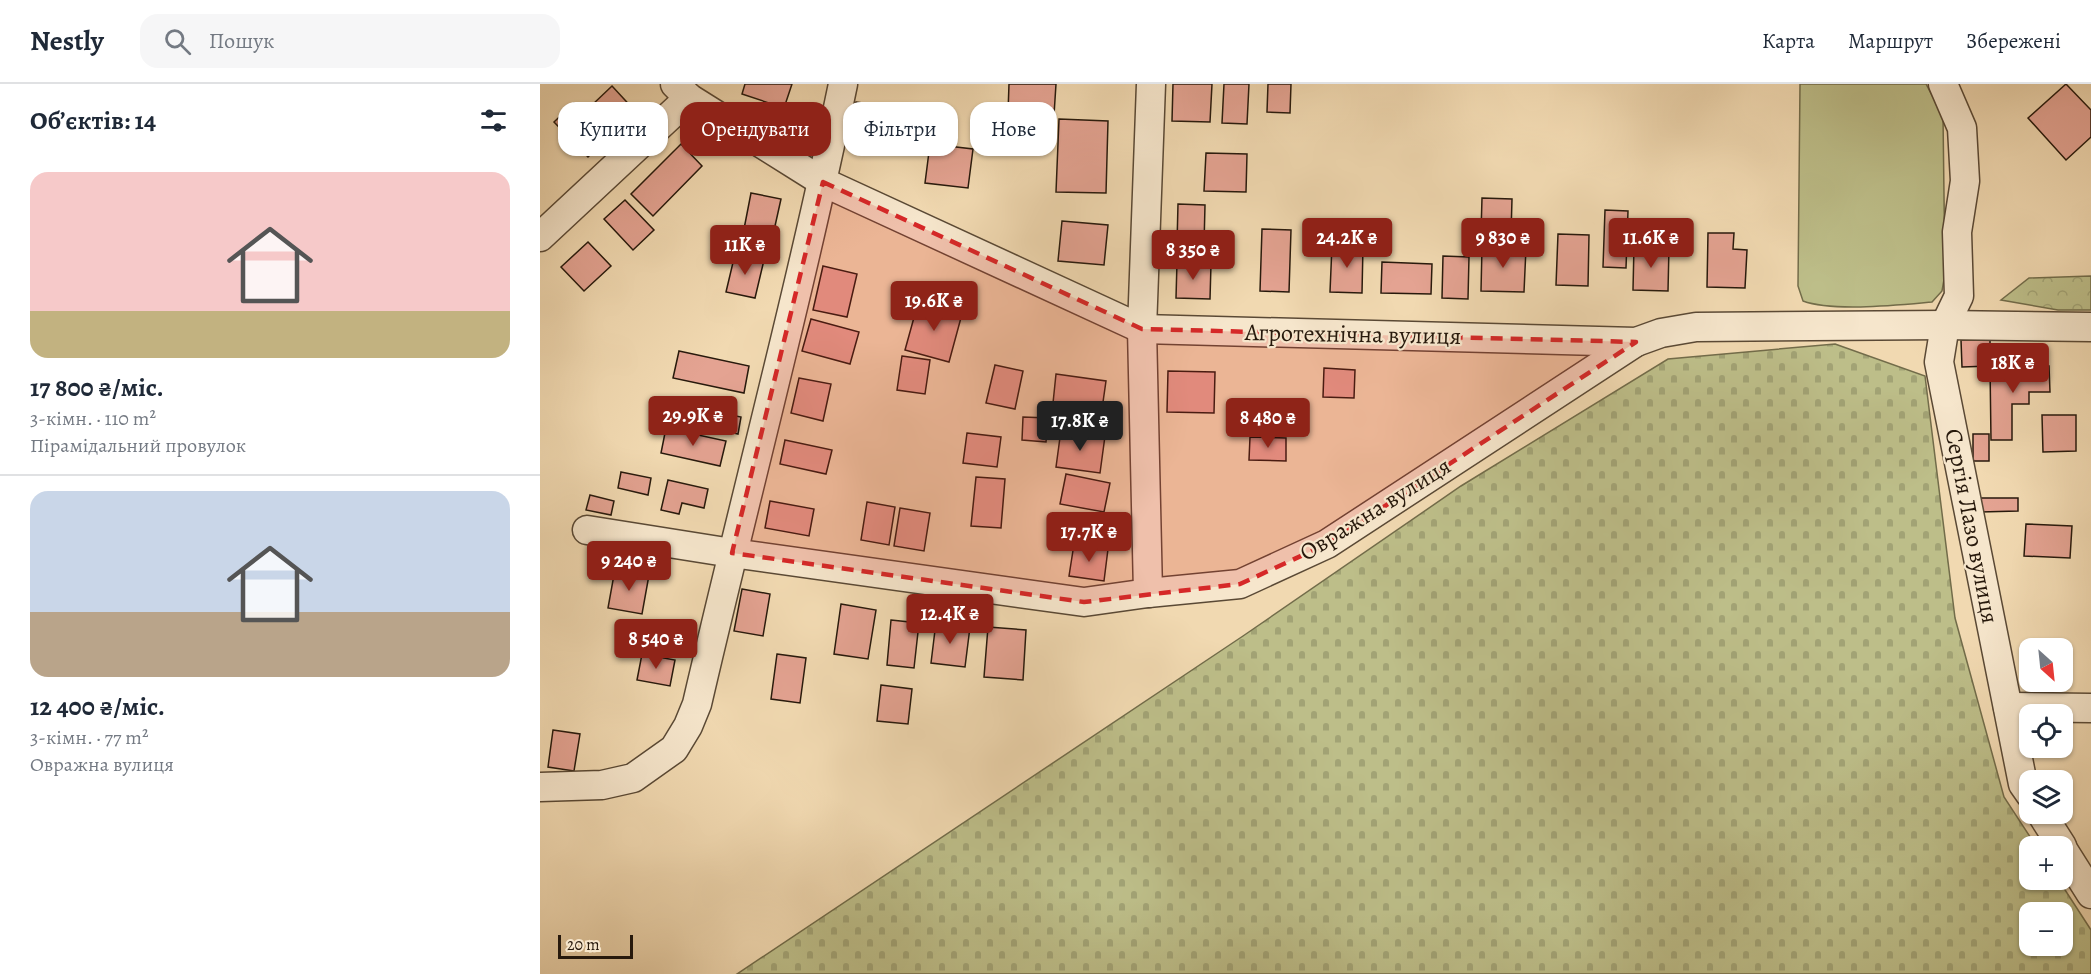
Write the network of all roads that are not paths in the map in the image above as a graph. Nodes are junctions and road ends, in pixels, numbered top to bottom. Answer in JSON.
{"nodes":[{"id":1,"x":843,"y":84,"type":"edge"},
{"id":2,"x":1151,"y":84,"type":"edge"},
{"id":3,"x":1943,"y":84,"type":"edge"},
{"id":4,"x":682,"y":91,"type":"edge"},
{"id":5,"x":823,"y":182,"type":"junction"},
{"id":6,"x":540,"y":237,"type":"edge"},
{"id":7,"x":1946,"y":324,"type":"junction"},
{"id":8,"x":2091,"y":327,"type":"edge"},
{"id":9,"x":1142,"y":329,"type":"junction"},
{"id":10,"x":1636,"y":342,"type":"junction"},
{"id":11,"x":587,"y":531,"type":"dead end"},
{"id":12,"x":732,"y":553,"type":"junction"},
{"id":13,"x":1148,"y":593,"type":"junction"},
{"id":14,"x":2008,"y":707,"type":"junction"},
{"id":15,"x":2091,"y":708,"type":"edge"},
{"id":16,"x":2021,"y":770,"type":"edge"},
{"id":17,"x":540,"y":793,"type":"edge"},
{"id":18,"x":2073,"y":865,"type":"edge"},
{"id":19,"x":2091,"y":894,"type":"edge"}],
"edges":[{"from":1,"to":5,"type":"street"},
{"from":2,"to":9,"type":"street"},
{"from":3,"to":7,"type":"street","name":"Сергія Лазо вулиця"},
{"from":4,"to":5,"type":"street","name":"Агротехнічна вулиця"},
{"from":4,"to":6,"type":"street"},
{"from":5,"to":9,"type":"street","name":"Агротехнічна вулиця"},
{"from":5,"to":12,"type":"street"},
{"from":7,"to":8,"type":"street","name":"Агротехнічна вулиця"},
{"from":7,"to":10,"type":"street","name":"Агротехнічна вулиця"},
{"from":7,"to":14,"type":"street","name":"Сергія Лазо вулиця"},
{"from":9,"to":10,"type":"street","name":"Агротехнічна вулиця"},
{"from":9,"to":13,"type":"street"},
{"from":10,"to":13,"type":"street","name":"Овражна вулиця"},
{"from":11,"to":12,"type":"street","name":"Овражна вулиця"},
{"from":12,"to":13,"type":"street","name":"Овражна вулиця"},
{"from":12,"to":17,"type":"street"},
{"from":14,"to":15,"type":"street"},
{"from":14,"to":16,"type":"street","name":"Сергія Лазо вулиця"},
{"from":18,"to":19,"type":"street"}]}
